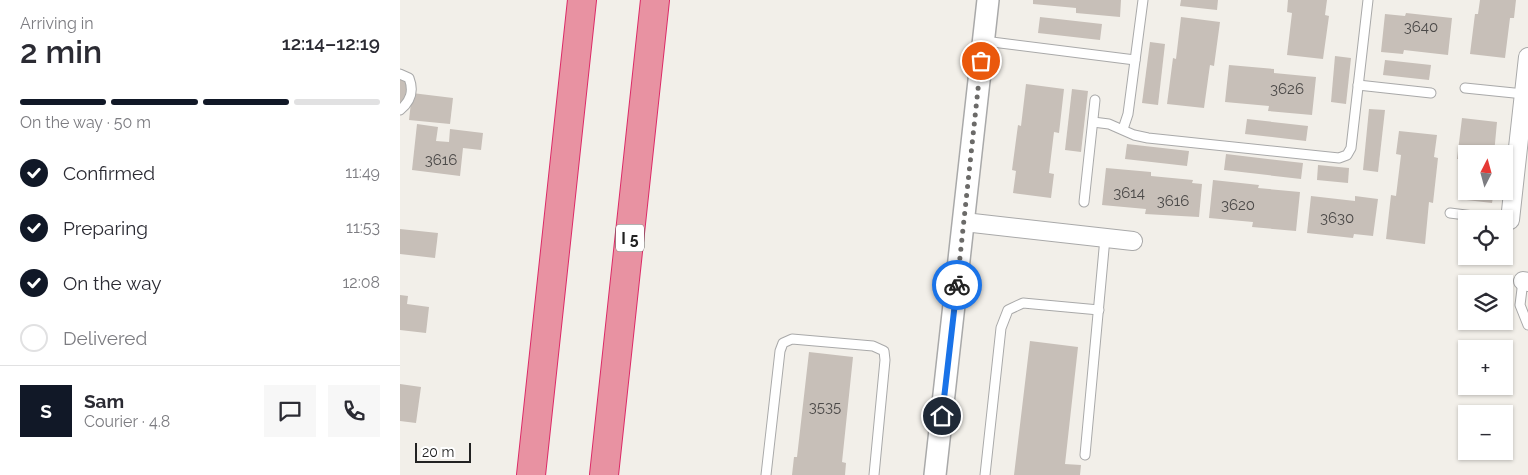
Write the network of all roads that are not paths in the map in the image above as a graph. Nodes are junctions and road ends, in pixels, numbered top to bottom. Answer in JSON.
{"nodes":[{"id":1,"x":582,"y":0,"type":"edge"},
{"id":2,"x":655,"y":0,"type":"edge"},
{"id":3,"x":988,"y":0,"type":"edge"},
{"id":4,"x":1143,"y":0,"type":"edge"},
{"id":5,"x":1368,"y":0,"type":"edge"},
{"id":6,"x":984,"y":41,"type":"junction"},
{"id":7,"x":1528,"y":57,"type":"edge"},
{"id":8,"x":1135,"y":60,"type":"junction"},
{"id":9,"x":400,"y":74,"type":"edge"},
{"id":10,"x":1358,"y":86,"type":"junction"},
{"id":11,"x":1465,"y":88,"type":"dead end"},
{"id":12,"x":1431,"y":93,"type":"dead end"},
{"id":13,"x":1524,"y":94,"type":"junction"},
{"id":14,"x":1095,"y":100,"type":"dead end"},
{"id":15,"x":400,"y":110,"type":"edge"},
{"id":16,"x":1093,"y":122,"type":"junction"},
{"id":17,"x":1123,"y":129,"type":"junction"},
{"id":18,"x":1084,"y":202,"type":"dead end"},
{"id":19,"x":1506,"y":210,"type":"edge"},
{"id":20,"x":1450,"y":213,"type":"dead end"},
{"id":21,"x":1458,"y":214,"type":"edge"},
{"id":22,"x":964,"y":222,"type":"junction"},
{"id":23,"x":1105,"y":238,"type":"junction"},
{"id":24,"x":1133,"y":241,"type":"dead end"},
{"id":25,"x":1526,"y":282,"type":"edge"},
{"id":26,"x":1099,"y":310,"type":"junction"},
{"id":27,"x":1528,"y":325,"type":"edge"},
{"id":28,"x":1085,"y":455,"type":"dead end"},
{"id":29,"x":986,"y":474,"type":"edge"},
{"id":30,"x":531,"y":475,"type":"edge"},
{"id":31,"x":604,"y":475,"type":"edge"},
{"id":32,"x":766,"y":475,"type":"edge"},
{"id":33,"x":874,"y":475,"type":"edge"},
{"id":34,"x":935,"y":475,"type":"edge"}],
"edges":[{"from":1,"to":30,"type":"highway"},
{"from":2,"to":31,"type":"highway","number":"I 5"},
{"from":3,"to":6,"type":"street"},
{"from":4,"to":8,"type":"lane"},
{"from":5,"to":10,"type":"lane"},
{"from":6,"to":8,"type":"lane"},
{"from":6,"to":22,"type":"street"},
{"from":7,"to":13,"type":"street"},
{"from":8,"to":17,"type":"lane"},
{"from":9,"to":15,"type":"lane"},
{"from":10,"to":12,"type":"lane"},
{"from":10,"to":17,"type":"lane"},
{"from":11,"to":13,"type":"lane"},
{"from":13,"to":19,"type":"street"},
{"from":14,"to":16,"type":"lane"},
{"from":16,"to":17,"type":"lane"},
{"from":16,"to":18,"type":"lane"},
{"from":20,"to":21,"type":"lane"},
{"from":22,"to":23,"type":"street"},
{"from":22,"to":34,"type":"street"},
{"from":23,"to":24,"type":"street"},
{"from":23,"to":26,"type":"lane"},
{"from":25,"to":27,"type":"lane"},
{"from":26,"to":28,"type":"lane"},
{"from":26,"to":29,"type":"lane"},
{"from":32,"to":33,"type":"lane"}]}
